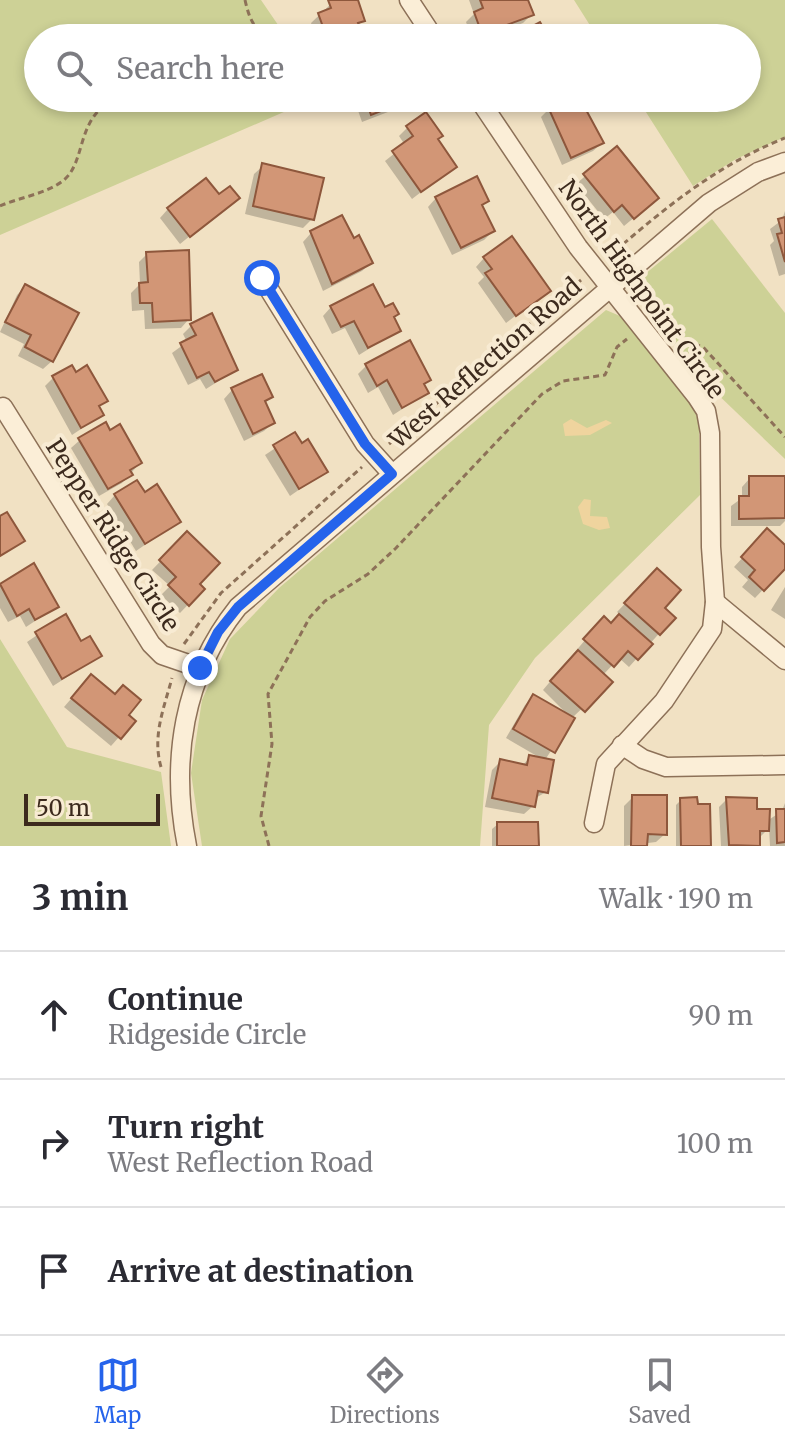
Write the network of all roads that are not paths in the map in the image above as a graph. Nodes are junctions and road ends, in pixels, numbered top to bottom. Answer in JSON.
{"nodes":[{"id":1,"x":409,"y":0,"type":"edge"},
{"id":2,"x":425,"y":24,"type":"edge"},
{"id":3,"x":487,"y":112,"type":"edge"},
{"id":4,"x":785,"y":162,"type":"edge"},
{"id":5,"x":262,"y":278,"type":"dead end"},
{"id":6,"x":610,"y":288,"type":"junction"},
{"id":7,"x":3,"y":407,"type":"dead end"},
{"id":8,"x":392,"y":474,"type":"junction"},
{"id":9,"x":715,"y":602,"type":"junction"},
{"id":10,"x":785,"y":660,"type":"edge"},
{"id":11,"x":200,"y":668,"type":"junction"},
{"id":12,"x":622,"y":745,"type":"junction"},
{"id":13,"x":785,"y":765,"type":"edge"},
{"id":14,"x":594,"y":823,"type":"dead end"},
{"id":15,"x":187,"y":846,"type":"edge"}],
"edges":[{"from":1,"to":2,"type":"street"},
{"from":3,"to":6,"type":"street","name":"North Highpoint Circle"},
{"from":4,"to":6,"type":"street","name":"West Reflection Road"},
{"from":5,"to":8,"type":"street"},
{"from":6,"to":8,"type":"street","name":"West Reflection Road"},
{"from":6,"to":9,"type":"street","name":"North Highpoint Circle"},
{"from":7,"to":11,"type":"street","name":"Pepper Ridge Circle"},
{"from":8,"to":11,"type":"street","name":"West Reflection Road"},
{"from":9,"to":10,"type":"street"},
{"from":9,"to":12,"type":"street","name":"North Highpoint Circle"},
{"from":11,"to":15,"type":"street","name":"West Reflection Road"},
{"from":12,"to":13,"type":"street"},
{"from":12,"to":14,"type":"street","name":"North Highpoint Circle"}]}
